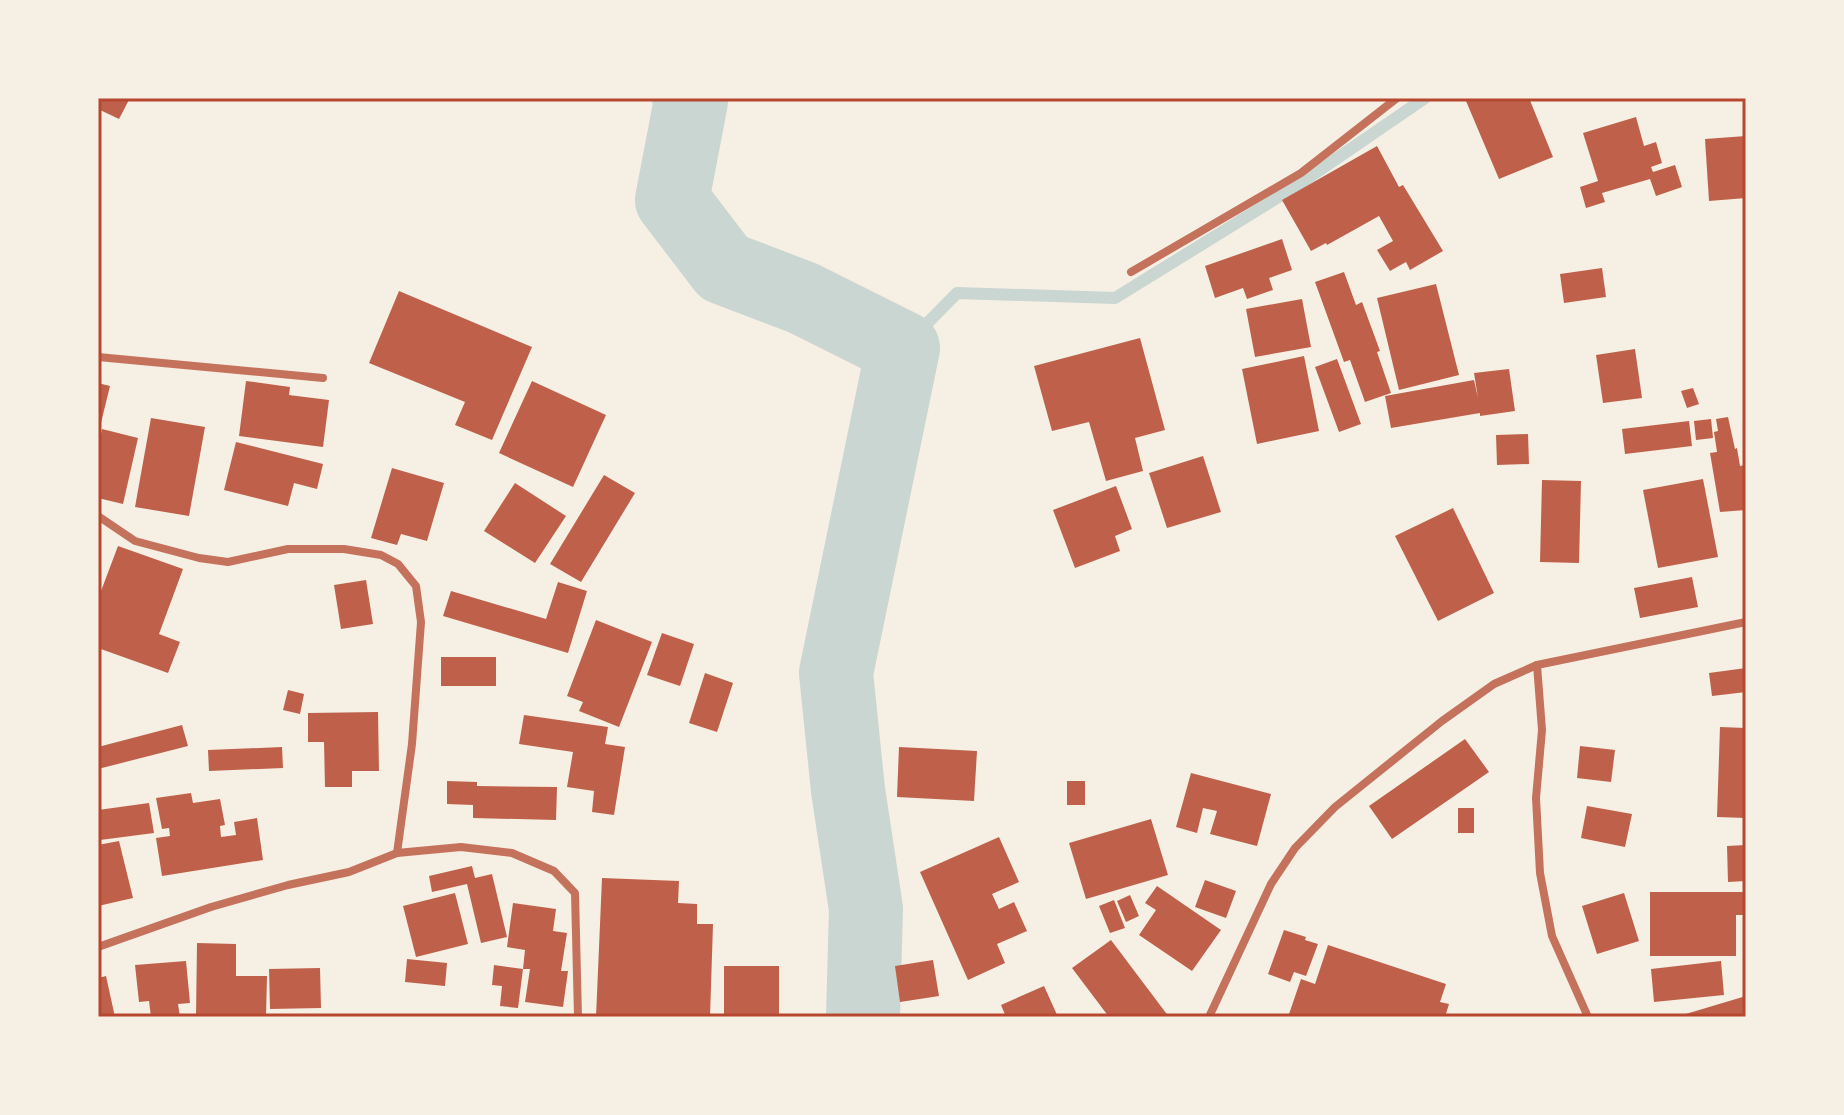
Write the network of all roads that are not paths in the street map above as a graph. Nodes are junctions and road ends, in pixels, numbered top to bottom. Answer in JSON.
{"nodes":[{"id":1,"x":1397,"y":98,"type":"edge"},
{"id":2,"x":1131,"y":272,"type":"dead end"},
{"id":3,"x":98,"y":357,"type":"edge"},
{"id":4,"x":323,"y":378,"type":"dead end"},
{"id":5,"x":98,"y":516,"type":"edge"},
{"id":6,"x":1746,"y":622,"type":"edge"},
{"id":7,"x":1537,"y":665,"type":"junction"},
{"id":8,"x":397,"y":853,"type":"junction"},
{"id":9,"x":98,"y":947,"type":"edge"},
{"id":10,"x":578,"y":1017,"type":"edge"},
{"id":11,"x":1209,"y":1017,"type":"edge"},
{"id":12,"x":1588,"y":1017,"type":"edge"}],
"edges":[{"from":1,"to":2,"type":"street"},
{"from":3,"to":4,"type":"street"},
{"from":5,"to":8,"type":"street"},
{"from":6,"to":7,"type":"street"},
{"from":7,"to":11,"type":"street"},
{"from":7,"to":12,"type":"street"},
{"from":8,"to":9,"type":"street"},
{"from":8,"to":10,"type":"street"}]}
